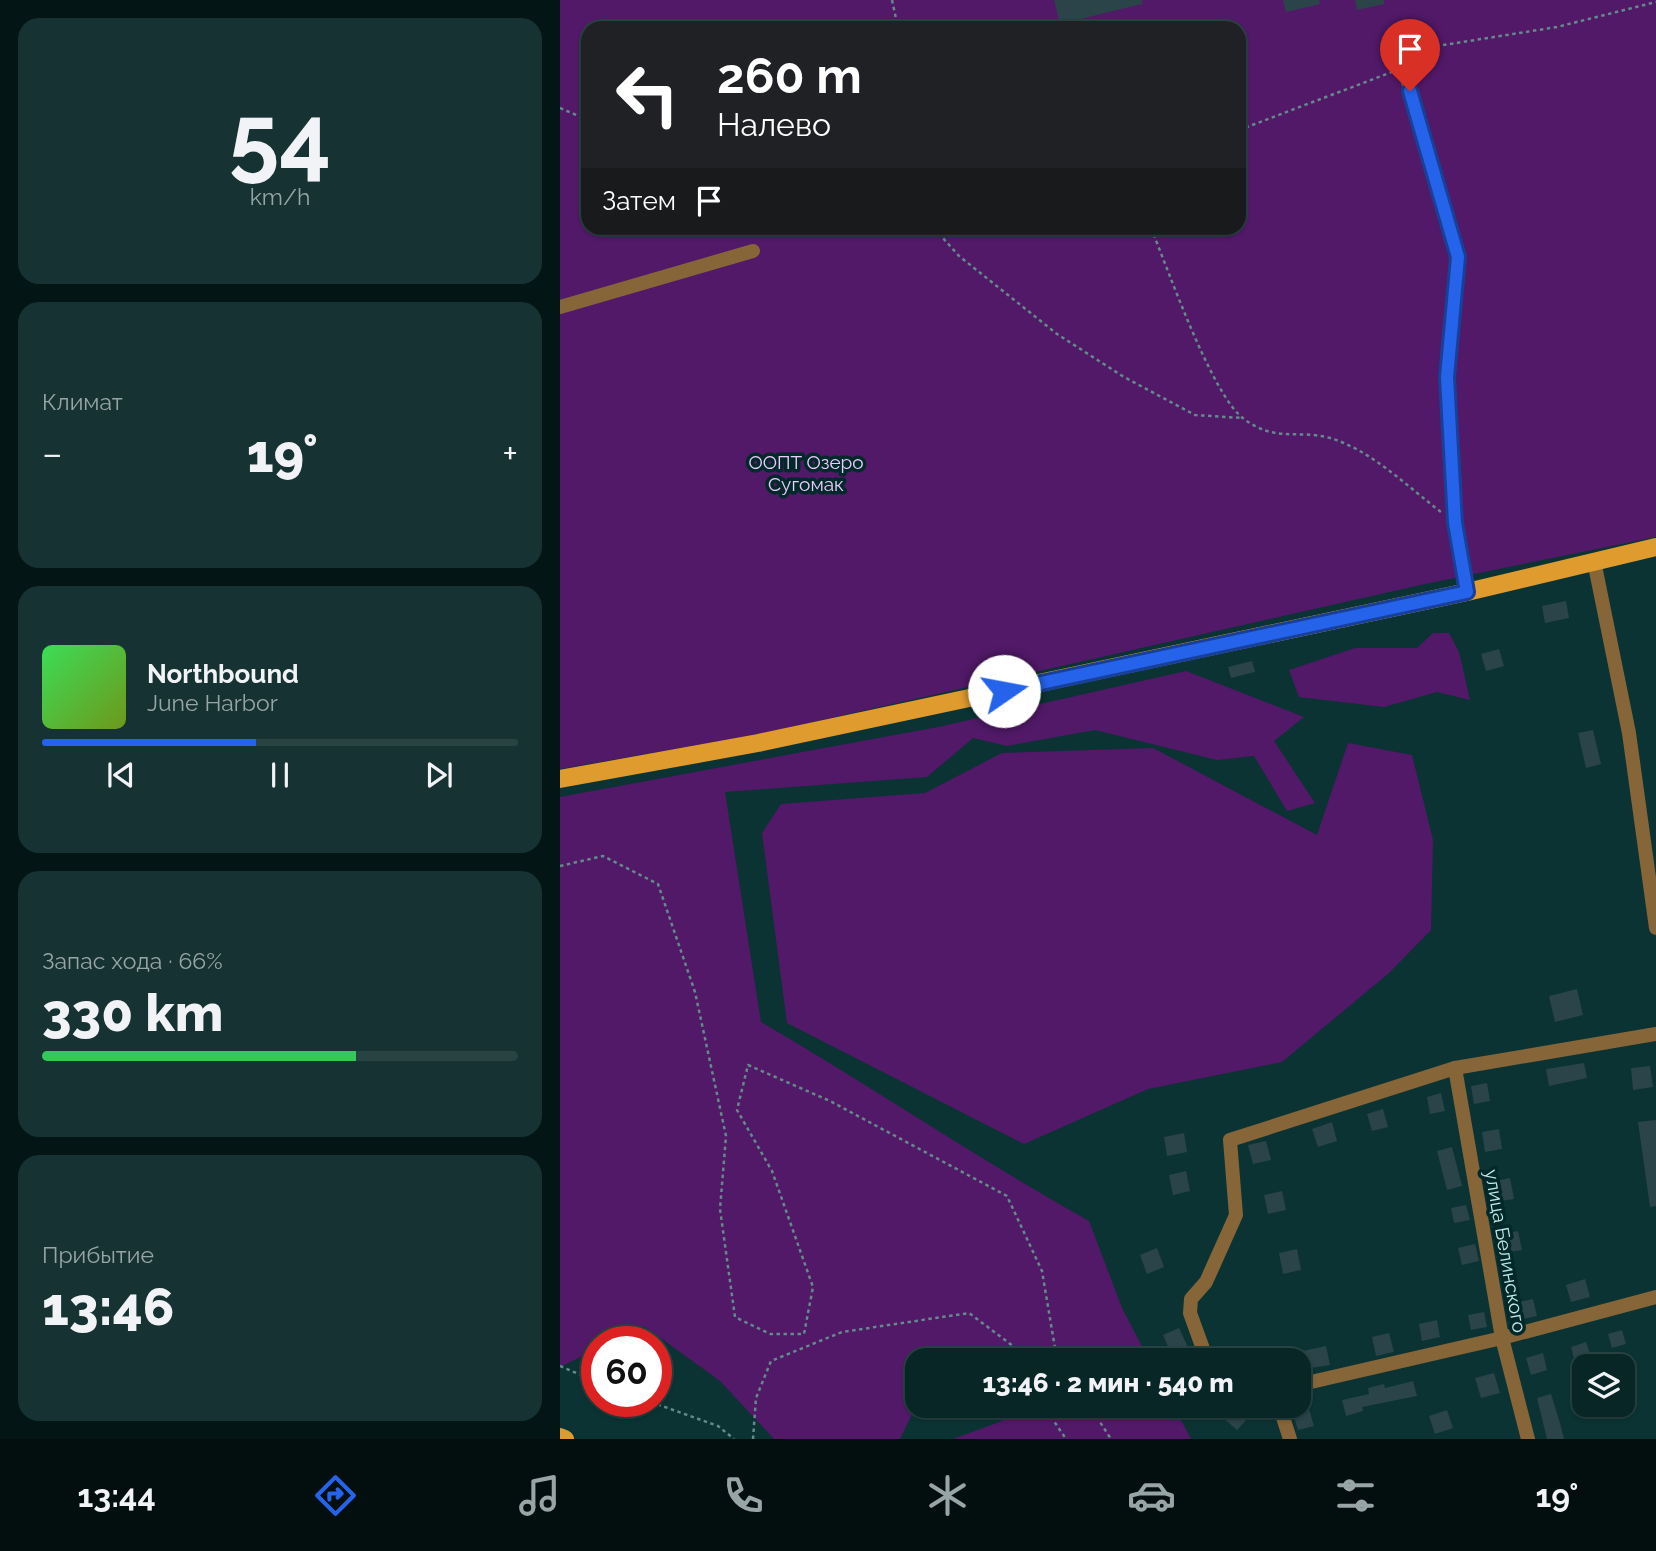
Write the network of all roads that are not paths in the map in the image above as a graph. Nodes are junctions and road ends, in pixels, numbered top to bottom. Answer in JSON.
{"nodes":[{"id":1,"x":1404,"y":68,"type":"road end"},
{"id":2,"x":753,"y":251,"type":"dead end"},
{"id":3,"x":560,"y":307,"type":"edge"},
{"id":4,"x":1656,"y":547,"type":"edge"},
{"id":5,"x":1594,"y":561,"type":"junction"},
{"id":6,"x":1467,"y":592,"type":"junction"},
{"id":7,"x":560,"y":779,"type":"edge"},
{"id":8,"x":1656,"y":928,"type":"edge"},
{"id":9,"x":1656,"y":1034,"type":"edge"},
{"id":10,"x":1455,"y":1068,"type":"junction"},
{"id":11,"x":1656,"y":1297,"type":"edge"},
{"id":12,"x":1502,"y":1338,"type":"junction"},
{"id":13,"x":1203,"y":1348,"type":"edge"},
{"id":14,"x":1311,"y":1382,"type":"edge"},
{"id":15,"x":1283,"y":1418,"type":"edge"},
{"id":16,"x":560,"y":1437,"type":"edge"},
{"id":17,"x":565,"y":1439,"type":"edge"},
{"id":18,"x":1290,"y":1439,"type":"edge"},
{"id":19,"x":1528,"y":1439,"type":"edge"}],
"edges":[{"from":1,"to":6,"type":"street"},
{"from":2,"to":3,"type":"street"},
{"from":4,"to":5,"type":"main road"},
{"from":5,"to":6,"type":"main road"},
{"from":5,"to":8,"type":"street"},
{"from":6,"to":7,"type":"main road"},
{"from":9,"to":10,"type":"street"},
{"from":10,"to":12,"type":"street","name":"улица Белинского"},
{"from":10,"to":13,"type":"street"},
{"from":11,"to":12,"type":"street"},
{"from":12,"to":14,"type":"street"},
{"from":12,"to":19,"type":"street","name":"улица Белинского"},
{"from":15,"to":18,"type":"street"},
{"from":16,"to":17,"type":"main road"}]}
